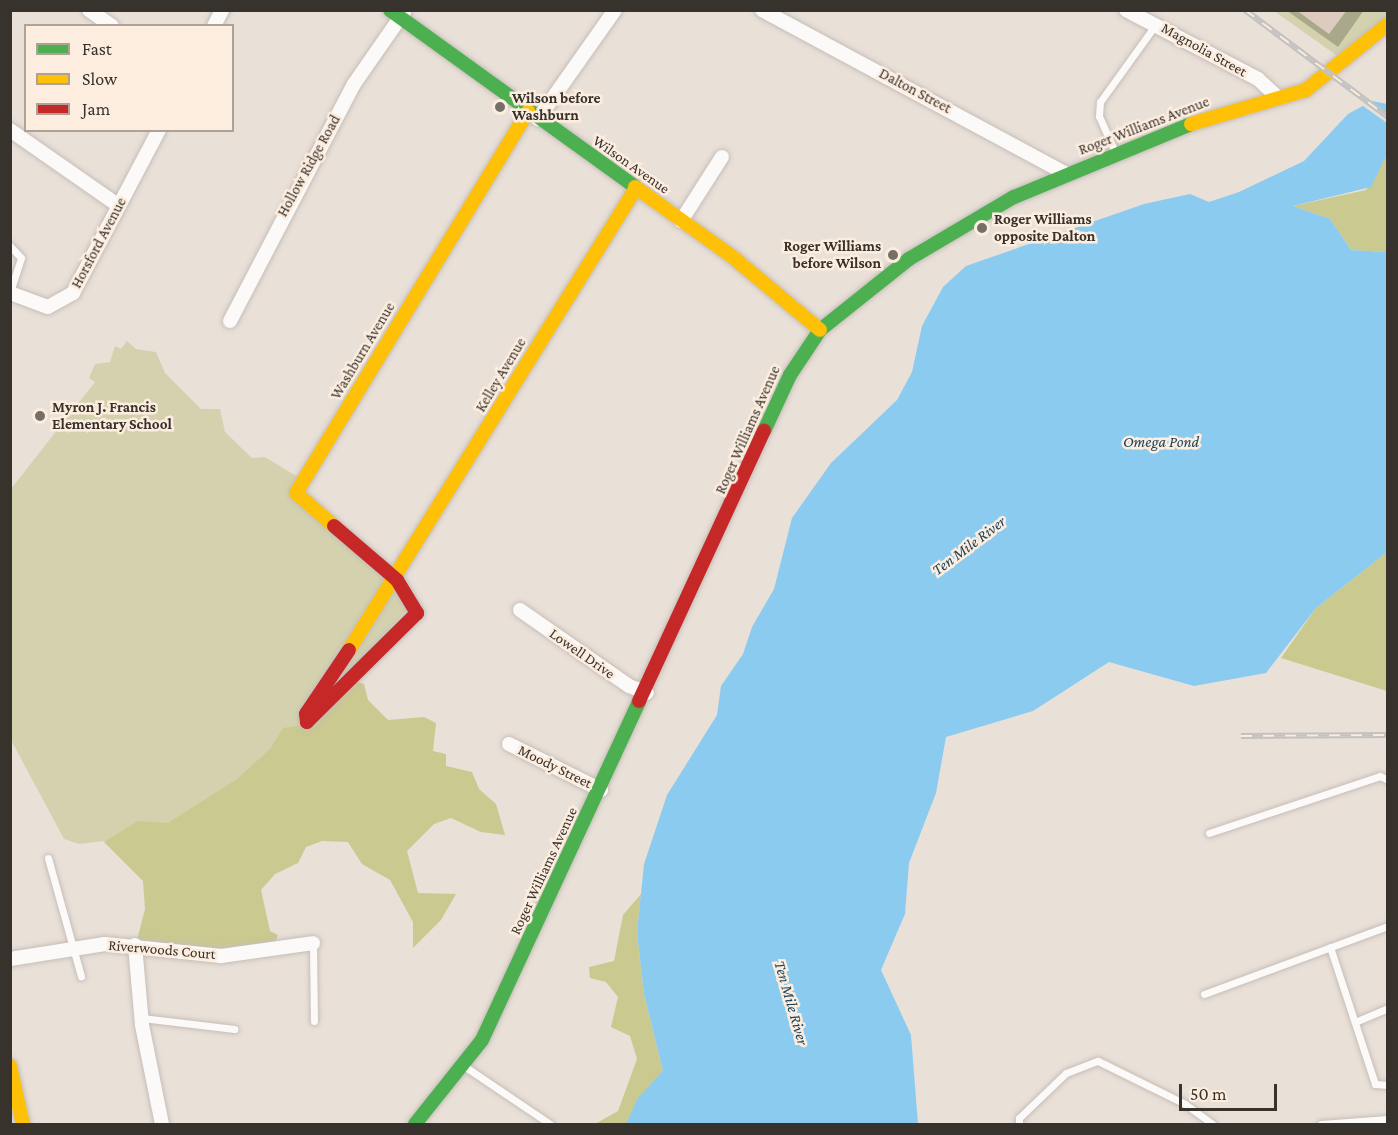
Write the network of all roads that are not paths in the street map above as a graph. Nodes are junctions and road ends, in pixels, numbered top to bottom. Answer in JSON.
{"nodes":[{"id":1,"x":89,"y":10,"type":"edge"},
{"id":2,"x":222,"y":10,"type":"edge"},
{"id":3,"x":615,"y":10,"type":"edge"},
{"id":4,"x":762,"y":10,"type":"edge"},
{"id":5,"x":1126,"y":10,"type":"edge"},
{"id":6,"x":398,"y":13,"type":"edge"},
{"id":7,"x":109,"y":24,"type":"edge"},
{"id":8,"x":215,"y":24,"type":"edge"},
{"id":9,"x":1156,"y":24,"type":"junction"},
{"id":10,"x":1388,"y":24,"type":"edge"},
{"id":11,"x":1277,"y":97,"type":"junction"},
{"id":12,"x":533,"y":115,"type":"junction"},
{"id":13,"x":10,"y":130,"type":"edge"},
{"id":14,"x":158,"y":132,"type":"edge"},
{"id":15,"x":1116,"y":154,"type":"junction"},
{"id":16,"x":722,"y":157,"type":"dead end"},
{"id":17,"x":1066,"y":174,"type":"junction"},
{"id":18,"x":636,"y":188,"type":"junction"},
{"id":19,"x":119,"y":206,"type":"junction"},
{"id":20,"x":681,"y":221,"type":"junction"},
{"id":21,"x":10,"y":246,"type":"edge"},
{"id":22,"x":10,"y":292,"type":"edge"},
{"id":23,"x":230,"y":321,"type":"dead end"},
{"id":24,"x":820,"y":330,"type":"junction"},
{"id":25,"x":397,"y":580,"type":"junction"},
{"id":26,"x":520,"y":610,"type":"dead end"},
{"id":27,"x":647,"y":693,"type":"junction"},
{"id":28,"x":508,"y":744,"type":"dead end"},
{"id":29,"x":1388,"y":780,"type":"edge"},
{"id":30,"x":601,"y":790,"type":"junction"},
{"id":31,"x":1209,"y":833,"type":"dead end"},
{"id":32,"x":48,"y":858,"type":"dead end"},
{"id":33,"x":1388,"y":926,"type":"edge"},
{"id":34,"x":313,"y":943,"type":"joint"},
{"id":35,"x":135,"y":945,"type":"junction"},
{"id":36,"x":75,"y":946,"type":"junction"},
{"id":37,"x":1330,"y":947,"type":"junction"},
{"id":38,"x":10,"y":959,"type":"edge"},
{"id":39,"x":81,"y":976,"type":"dead end"},
{"id":40,"x":1204,"y":994,"type":"dead end"},
{"id":41,"x":1388,"y":1008,"type":"edge"},
{"id":42,"x":142,"y":1018,"type":"junction"},
{"id":43,"x":314,"y":1021,"type":"dead end"},
{"id":44,"x":1354,"y":1022,"type":"junction"},
{"id":45,"x":234,"y":1029,"type":"dead end"},
{"id":46,"x":10,"y":1066,"type":"edge"},
{"id":47,"x":464,"y":1066,"type":"junction"},
{"id":48,"x":1388,"y":1085,"type":"edge"},
{"id":49,"x":1388,"y":1119,"type":"edge"},
{"id":50,"x":21,"y":1124,"type":"edge"},
{"id":51,"x":162,"y":1125,"type":"edge"},
{"id":52,"x":415,"y":1125,"type":"edge"},
{"id":53,"x":550,"y":1125,"type":"edge"},
{"id":54,"x":1019,"y":1125,"type":"edge"},
{"id":55,"x":1213,"y":1125,"type":"edge"},
{"id":56,"x":1321,"y":1125,"type":"edge"}],
"edges":[{"from":1,"to":7,"type":"street"},
{"from":2,"to":8,"type":"street"},
{"from":3,"to":12,"type":"street","name":"Washburn Avenue"},
{"from":4,"to":17,"type":"street","name":"Dalton Street"},
{"from":5,"to":9,"type":"street","name":"Magnolia Street"},
{"from":6,"to":12,"type":"street","name":"Wilson Avenue"},
{"from":6,"to":23,"type":"street","name":"Hollow Ridge Road"},
{"from":9,"to":11,"type":"street","name":"Magnolia Street"},
{"from":9,"to":15,"type":"lane"},
{"from":10,"to":11,"type":"street","name":"Roger Williams Avenue"},
{"from":11,"to":15,"type":"street","name":"Roger Williams Avenue"},
{"from":12,"to":18,"type":"street","name":"Wilson Avenue"},
{"from":12,"to":25,"type":"street","name":"Washburn Avenue"},
{"from":13,"to":19,"type":"street"},
{"from":14,"to":19,"type":"street","name":"Horsford Avenue"},
{"from":15,"to":17,"type":"street","name":"Roger Williams Avenue"},
{"from":16,"to":20,"type":"street"},
{"from":17,"to":24,"type":"street","name":"Roger Williams Avenue"},
{"from":18,"to":20,"type":"street","name":"Wilson Avenue"},
{"from":18,"to":25,"type":"street","name":"Kelley Avenue"},
{"from":19,"to":22,"type":"street","name":"Horsford Avenue"},
{"from":20,"to":24,"type":"street","name":"Wilson Avenue"},
{"from":21,"to":22,"type":"lane"},
{"from":24,"to":27,"type":"street","name":"Roger Williams Avenue"},
{"from":25,"to":25,"type":"street","name":"Kelley Avenue"},
{"from":26,"to":27,"type":"street","name":"Lowell Drive"},
{"from":27,"to":30,"type":"street","name":"Roger Williams Avenue"},
{"from":28,"to":30,"type":"street","name":"Moody Street"},
{"from":29,"to":31,"type":"lane"},
{"from":30,"to":47,"type":"street","name":"Roger Williams Avenue"},
{"from":32,"to":36,"type":"lane"},
{"from":33,"to":37,"type":"lane"},
{"from":34,"to":35,"type":"street","name":"Riverwoods Court"},
{"from":34,"to":43,"type":"lane"},
{"from":35,"to":36,"type":"street","name":"Riverwoods Court"},
{"from":35,"to":42,"type":"street"},
{"from":36,"to":38,"type":"street","name":"Riverwoods Court"},
{"from":36,"to":39,"type":"lane"},
{"from":37,"to":40,"type":"lane"},
{"from":37,"to":44,"type":"lane"},
{"from":41,"to":44,"type":"lane"},
{"from":42,"to":45,"type":"lane"},
{"from":42,"to":51,"type":"street"},
{"from":44,"to":48,"type":"lane"},
{"from":46,"to":50,"type":"street"},
{"from":47,"to":52,"type":"street","name":"Roger Williams Avenue"},
{"from":47,"to":53,"type":"lane"},
{"from":49,"to":56,"type":"lane"},
{"from":54,"to":55,"type":"lane"}]}
